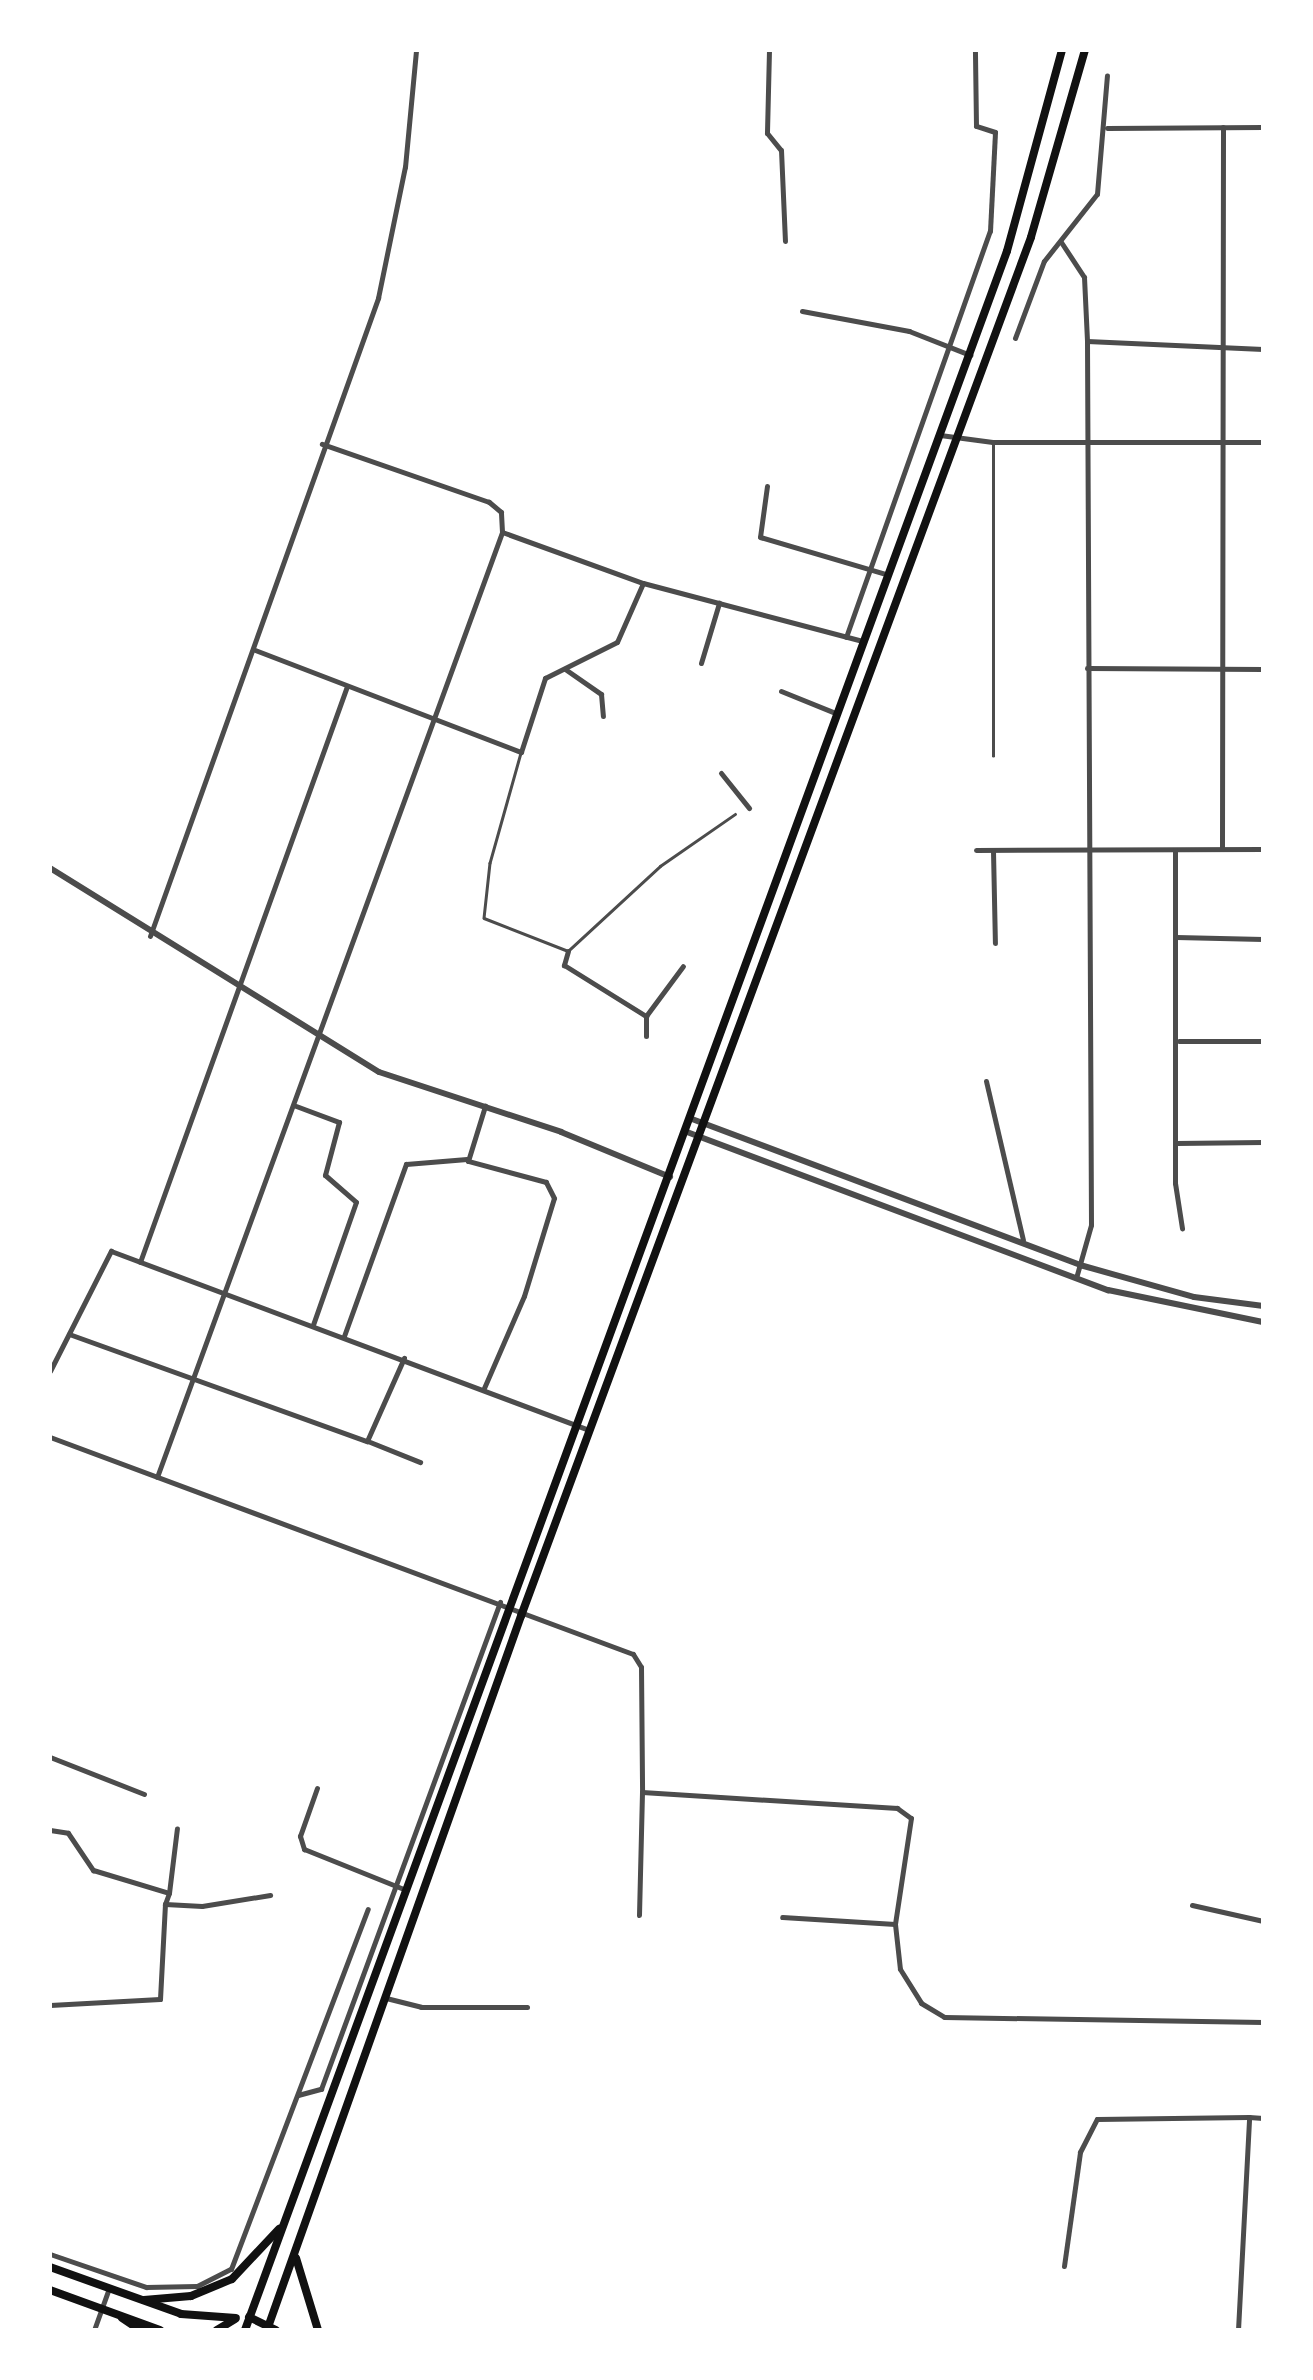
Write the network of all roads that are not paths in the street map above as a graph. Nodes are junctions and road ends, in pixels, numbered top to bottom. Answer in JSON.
{"nodes":[{"id":1,"x":416,"y":50,"type":"edge"},
{"id":2,"x":769,"y":50,"type":"edge"},
{"id":3,"x":975,"y":50,"type":"edge"},
{"id":4,"x":1062,"y":50,"type":"edge"},
{"id":5,"x":1085,"y":50,"type":"edge"},
{"id":6,"x":1107,"y":76,"type":"dead end"},
{"id":7,"x":1263,"y":127,"type":"edge"},
{"id":8,"x":1108,"y":128,"type":"junction"},
{"id":9,"x":1223,"y":128,"type":"junction"},
{"id":10,"x":785,"y":240,"type":"dead end"},
{"id":11,"x":1062,"y":242,"type":"junction"},
{"id":12,"x":802,"y":311,"type":"dead end"},
{"id":13,"x":1015,"y":338,"type":"dead end"},
{"id":14,"x":1086,"y":341,"type":"junction"},
{"id":15,"x":952,"y":348,"type":"junction"},
{"id":16,"x":1221,"y":348,"type":"junction"},
{"id":17,"x":1263,"y":348,"type":"edge"},
{"id":18,"x":970,"y":355,"type":"junction"},
{"id":19,"x":940,"y":435,"type":"junction"},
{"id":20,"x":955,"y":440,"type":"junction"},
{"id":21,"x":993,"y":442,"type":"junction"},
{"id":22,"x":1086,"y":442,"type":"junction"},
{"id":23,"x":1220,"y":442,"type":"junction"},
{"id":24,"x":1263,"y":442,"type":"edge"},
{"id":25,"x":322,"y":444,"type":"junction"},
{"id":26,"x":767,"y":486,"type":"dead end"},
{"id":27,"x":502,"y":532,"type":"junction"},
{"id":28,"x":870,"y":570,"type":"junction"},
{"id":29,"x":890,"y":575,"type":"junction"},
{"id":30,"x":642,"y":583,"type":"junction"},
{"id":31,"x":718,"y":603,"type":"junction"},
{"id":32,"x":846,"y":637,"type":"junction"},
{"id":33,"x":866,"y":642,"type":"junction"},
{"id":34,"x":255,"y":650,"type":"junction"},
{"id":35,"x":701,"y":662,"type":"dead end"},
{"id":36,"x":564,"y":668,"type":"junction"},
{"id":37,"x":1087,"y":668,"type":"junction"},
{"id":38,"x":1263,"y":669,"type":"edge"},
{"id":39,"x":1220,"y":670,"type":"junction"},
{"id":40,"x":347,"y":686,"type":"junction"},
{"id":41,"x":781,"y":690,"type":"dead end"},
{"id":42,"x":838,"y":714,"type":"junction"},
{"id":43,"x":603,"y":716,"type":"dead end"},
{"id":44,"x":437,"y":718,"type":"junction"},
{"id":45,"x":522,"y":752,"type":"junction"},
{"id":46,"x":993,"y":756,"type":"dead end"},
{"id":47,"x":721,"y":773,"type":"dead end"},
{"id":48,"x":749,"y":808,"type":"dead end"},
{"id":49,"x":735,"y":814,"type":"dead end"},
{"id":50,"x":1222,"y":848,"type":"junction"},
{"id":51,"x":1263,"y":849,"type":"edge"},
{"id":52,"x":976,"y":850,"type":"dead end"},
{"id":53,"x":993,"y":850,"type":"junction"},
{"id":54,"x":1175,"y":850,"type":"junction"},
{"id":55,"x":1087,"y":851,"type":"junction"},
{"id":56,"x":50,"y":868,"type":"edge"},
{"id":57,"x":150,"y":936,"type":"junction"},
{"id":58,"x":1176,"y":937,"type":"junction"},
{"id":59,"x":1263,"y":938,"type":"edge"},
{"id":60,"x":995,"y":943,"type":"dead end"},
{"id":61,"x":568,"y":951,"type":"junction"},
{"id":62,"x":683,"y":966,"type":"dead end"},
{"id":63,"x":239,"y":986,"type":"junction"},
{"id":64,"x":646,"y":1016,"type":"junction"},
{"id":65,"x":323,"y":1034,"type":"junction"},
{"id":66,"x":646,"y":1036,"type":"dead end"},
{"id":67,"x":1263,"y":1041,"type":"edge"},
{"id":68,"x":1178,"y":1042,"type":"junction"},
{"id":69,"x":986,"y":1081,"type":"dead end"},
{"id":70,"x":486,"y":1105,"type":"junction"},
{"id":71,"x":295,"y":1106,"type":"junction"},
{"id":72,"x":692,"y":1118,"type":"junction"},
{"id":73,"x":705,"y":1124,"type":"junction"},
{"id":74,"x":687,"y":1132,"type":"junction"},
{"id":75,"x":700,"y":1138,"type":"junction"},
{"id":76,"x":1176,"y":1142,"type":"junction"},
{"id":77,"x":1263,"y":1142,"type":"edge"},
{"id":78,"x":467,"y":1158,"type":"junction"},
{"id":79,"x":670,"y":1177,"type":"junction"},
{"id":80,"x":1182,"y":1228,"type":"dead end"},
{"id":81,"x":1022,"y":1240,"type":"junction"},
{"id":82,"x":140,"y":1262,"type":"junction"},
{"id":83,"x":1080,"y":1265,"type":"junction"},
{"id":84,"x":1076,"y":1278,"type":"junction"},
{"id":85,"x":224,"y":1292,"type":"junction"},
{"id":86,"x":1263,"y":1306,"type":"edge"},
{"id":87,"x":1263,"y":1322,"type":"edge"},
{"id":88,"x":313,"y":1325,"type":"junction"},
{"id":89,"x":68,"y":1334,"type":"junction"},
{"id":90,"x":344,"y":1336,"type":"junction"},
{"id":91,"x":404,"y":1358,"type":"junction"},
{"id":92,"x":50,"y":1371,"type":"edge"},
{"id":93,"x":191,"y":1378,"type":"junction"},
{"id":94,"x":484,"y":1388,"type":"junction"},
{"id":95,"x":579,"y":1426,"type":"junction"},
{"id":96,"x":591,"y":1431,"type":"junction"},
{"id":97,"x":50,"y":1437,"type":"edge"},
{"id":98,"x":368,"y":1441,"type":"junction"},
{"id":99,"x":420,"y":1462,"type":"dead end"},
{"id":100,"x":156,"y":1477,"type":"junction"},
{"id":101,"x":500,"y":1602,"type":"junction"},
{"id":102,"x":510,"y":1608,"type":"junction"},
{"id":103,"x":522,"y":1614,"type":"junction"},
{"id":104,"x":50,"y":1757,"type":"edge"},
{"id":105,"x":317,"y":1788,"type":"dead end"},
{"id":106,"x":642,"y":1792,"type":"junction"},
{"id":107,"x":144,"y":1794,"type":"dead end"},
{"id":108,"x":177,"y":1828,"type":"dead end"},
{"id":109,"x":50,"y":1830,"type":"edge"},
{"id":110,"x":396,"y":1886,"type":"junction"},
{"id":111,"x":406,"y":1890,"type":"junction"},
{"id":112,"x":169,"y":1893,"type":"junction"},
{"id":113,"x":270,"y":1895,"type":"dead end"},
{"id":114,"x":166,"y":1904,"type":"junction"},
{"id":115,"x":1192,"y":1905,"type":"dead end"},
{"id":116,"x":368,"y":1908,"type":"dead end"},
{"id":117,"x":639,"y":1916,"type":"dead end"},
{"id":118,"x":782,"y":1918,"type":"dead end"},
{"id":119,"x":1263,"y":1922,"type":"edge"},
{"id":120,"x":895,"y":1924,"type":"junction"},
{"id":121,"x":383,"y":1998,"type":"junction"},
{"id":122,"x":50,"y":2005,"type":"edge"},
{"id":123,"x":527,"y":2007,"type":"dead end"},
{"id":124,"x":1263,"y":2022,"type":"edge"},
{"id":125,"x":298,"y":2095,"type":"junction"},
{"id":126,"x":1249,"y":2118,"type":"junction"},
{"id":127,"x":1263,"y":2118,"type":"edge"},
{"id":128,"x":284,"y":2221,"type":"junction"},
{"id":129,"x":50,"y":2254,"type":"edge"},
{"id":130,"x":296,"y":2255,"type":"junction"},
{"id":131,"x":1064,"y":2266,"type":"dead end"},
{"id":132,"x":50,"y":2267,"type":"edge"},
{"id":133,"x":238,"y":2268,"type":"junction"},
{"id":134,"x":50,"y":2290,"type":"edge"},
{"id":135,"x":108,"y":2291,"type":"junction"},
{"id":136,"x":191,"y":2291,"type":"junction"},
{"id":137,"x":133,"y":2300,"type":"junction"},
{"id":138,"x":108,"y":2310,"type":"junction"},
{"id":139,"x":250,"y":2317,"type":"junction"},
{"id":140,"x":236,"y":2318,"type":"junction"},
{"id":141,"x":271,"y":2328,"type":"edge"},
{"id":142,"x":94,"y":2330,"type":"edge"},
{"id":143,"x":140,"y":2330,"type":"edge"},
{"id":144,"x":160,"y":2330,"type":"edge"},
{"id":145,"x":217,"y":2330,"type":"edge"},
{"id":146,"x":245,"y":2330,"type":"edge"},
{"id":147,"x":318,"y":2330,"type":"edge"},
{"id":148,"x":1238,"y":2330,"type":"edge"}],
"edges":[{"from":1,"to":25,"type":"street"},
{"from":2,"to":10,"type":"street"},
{"from":3,"to":15,"type":"street"},
{"from":4,"to":18,"type":"main road"},
{"from":5,"to":20,"type":"main road"},
{"from":6,"to":8,"type":"street"},
{"from":7,"to":9,"type":"street"},
{"from":8,"to":9,"type":"street"},
{"from":8,"to":11,"type":"street"},
{"from":9,"to":16,"type":"street"},
{"from":11,"to":13,"type":"street"},
{"from":11,"to":14,"type":"street"},
{"from":12,"to":15,"type":"street"},
{"from":14,"to":16,"type":"street"},
{"from":14,"to":22,"type":"street"},
{"from":15,"to":18,"type":"street"},
{"from":15,"to":28,"type":"street"},
{"from":16,"to":17,"type":"street"},
{"from":16,"to":23,"type":"street"},
{"from":18,"to":19,"type":"main road"},
{"from":19,"to":20,"type":"street"},
{"from":19,"to":29,"type":"main road"},
{"from":20,"to":21,"type":"street"},
{"from":20,"to":73,"type":"main road"},
{"from":21,"to":22,"type":"street"},
{"from":21,"to":46,"type":"lane"},
{"from":22,"to":23,"type":"street"},
{"from":22,"to":37,"type":"street"},
{"from":23,"to":24,"type":"street"},
{"from":23,"to":39,"type":"street"},
{"from":25,"to":27,"type":"street"},
{"from":25,"to":34,"type":"street"},
{"from":26,"to":28,"type":"street"},
{"from":27,"to":30,"type":"street"},
{"from":27,"to":44,"type":"street"},
{"from":28,"to":29,"type":"street"},
{"from":28,"to":32,"type":"street"},
{"from":29,"to":33,"type":"main road"},
{"from":30,"to":31,"type":"street"},
{"from":30,"to":36,"type":"street"},
{"from":31,"to":32,"type":"street"},
{"from":31,"to":35,"type":"street"},
{"from":32,"to":33,"type":"street"},
{"from":33,"to":42,"type":"main road"},
{"from":34,"to":40,"type":"street"},
{"from":34,"to":57,"type":"street"},
{"from":36,"to":43,"type":"street"},
{"from":36,"to":45,"type":"street"},
{"from":37,"to":39,"type":"street"},
{"from":37,"to":55,"type":"street"},
{"from":38,"to":39,"type":"street"},
{"from":39,"to":50,"type":"street"},
{"from":40,"to":44,"type":"street"},
{"from":40,"to":63,"type":"street"},
{"from":41,"to":42,"type":"street"},
{"from":42,"to":72,"type":"main road"},
{"from":44,"to":45,"type":"street"},
{"from":44,"to":65,"type":"street"},
{"from":45,"to":61,"type":"lane"},
{"from":47,"to":48,"type":"street"},
{"from":49,"to":61,"type":"lane"},
{"from":50,"to":51,"type":"street"},
{"from":50,"to":54,"type":"street"},
{"from":52,"to":53,"type":"street"},
{"from":53,"to":55,"type":"street"},
{"from":53,"to":60,"type":"street"},
{"from":54,"to":55,"type":"street"},
{"from":54,"to":58,"type":"street"},
{"from":55,"to":83,"type":"street"},
{"from":56,"to":57,"type":"street"},
{"from":57,"to":63,"type":"street"},
{"from":58,"to":59,"type":"street"},
{"from":58,"to":68,"type":"street"},
{"from":61,"to":64,"type":"street"},
{"from":62,"to":64,"type":"street"},
{"from":63,"to":65,"type":"street"},
{"from":63,"to":82,"type":"street"},
{"from":64,"to":66,"type":"street"},
{"from":65,"to":70,"type":"street"},
{"from":65,"to":71,"type":"street"},
{"from":67,"to":68,"type":"street"},
{"from":68,"to":76,"type":"street"},
{"from":69,"to":81,"type":"street"},
{"from":70,"to":78,"type":"street"},
{"from":70,"to":79,"type":"street"},
{"from":71,"to":85,"type":"street"},
{"from":71,"to":88,"type":"street"},
{"from":72,"to":73,"type":"street"},
{"from":72,"to":74,"type":"main road"},
{"from":73,"to":75,"type":"main road"},
{"from":73,"to":81,"type":"street"},
{"from":74,"to":75,"type":"street"},
{"from":74,"to":79,"type":"main road"},
{"from":75,"to":84,"type":"street"},
{"from":75,"to":96,"type":"main road"},
{"from":76,"to":77,"type":"street"},
{"from":76,"to":80,"type":"street"},
{"from":78,"to":90,"type":"street"},
{"from":78,"to":94,"type":"street"},
{"from":79,"to":95,"type":"main road"},
{"from":81,"to":83,"type":"street"},
{"from":82,"to":85,"type":"street"},
{"from":82,"to":89,"type":"street"},
{"from":83,"to":84,"type":"street"},
{"from":83,"to":86,"type":"street"},
{"from":84,"to":87,"type":"street"},
{"from":85,"to":88,"type":"street"},
{"from":85,"to":93,"type":"street"},
{"from":88,"to":90,"type":"street"},
{"from":89,"to":92,"type":"street"},
{"from":89,"to":93,"type":"street"},
{"from":90,"to":91,"type":"street"},
{"from":91,"to":94,"type":"street"},
{"from":91,"to":98,"type":"street"},
{"from":93,"to":98,"type":"street"},
{"from":93,"to":100,"type":"street"},
{"from":94,"to":95,"type":"street"},
{"from":95,"to":96,"type":"street"},
{"from":95,"to":102,"type":"main road"},
{"from":96,"to":103,"type":"main road"},
{"from":97,"to":100,"type":"street"},
{"from":98,"to":99,"type":"street"},
{"from":100,"to":101,"type":"street"},
{"from":101,"to":102,"type":"street"},
{"from":101,"to":110,"type":"street"},
{"from":102,"to":103,"type":"street"},
{"from":102,"to":111,"type":"main road"},
{"from":103,"to":106,"type":"street"},
{"from":103,"to":121,"type":"main road"},
{"from":104,"to":107,"type":"street"},
{"from":105,"to":110,"type":"street"},
{"from":106,"to":117,"type":"street"},
{"from":106,"to":120,"type":"street"},
{"from":108,"to":112,"type":"street"},
{"from":109,"to":112,"type":"street"},
{"from":110,"to":111,"type":"street"},
{"from":110,"to":125,"type":"street"},
{"from":111,"to":128,"type":"main road"},
{"from":112,"to":114,"type":"street"},
{"from":113,"to":114,"type":"street"},
{"from":114,"to":122,"type":"street"},
{"from":115,"to":119,"type":"street"},
{"from":116,"to":125,"type":"street"},
{"from":118,"to":120,"type":"street"},
{"from":120,"to":124,"type":"street"},
{"from":121,"to":123,"type":"street"},
{"from":121,"to":130,"type":"main road"},
{"from":125,"to":133,"type":"street"},
{"from":126,"to":127,"type":"street"},
{"from":126,"to":131,"type":"street"},
{"from":126,"to":148,"type":"street"},
{"from":128,"to":133,"type":"main road"},
{"from":128,"to":139,"type":"main road"},
{"from":129,"to":136,"type":"street"},
{"from":130,"to":141,"type":"main road"},
{"from":130,"to":147,"type":"main road"},
{"from":132,"to":135,"type":"main road"},
{"from":133,"to":136,"type":"main road"},
{"from":134,"to":138,"type":"main road"},
{"from":135,"to":137,"type":"main road"},
{"from":135,"to":138,"type":"street"},
{"from":136,"to":137,"type":"main road"},
{"from":137,"to":140,"type":"main road"},
{"from":138,"to":142,"type":"street"},
{"from":138,"to":143,"type":"main road"},
{"from":138,"to":144,"type":"main road"},
{"from":139,"to":140,"type":"main road"},
{"from":139,"to":141,"type":"main road"},
{"from":139,"to":146,"type":"main road"},
{"from":140,"to":145,"type":"main road"}]}
